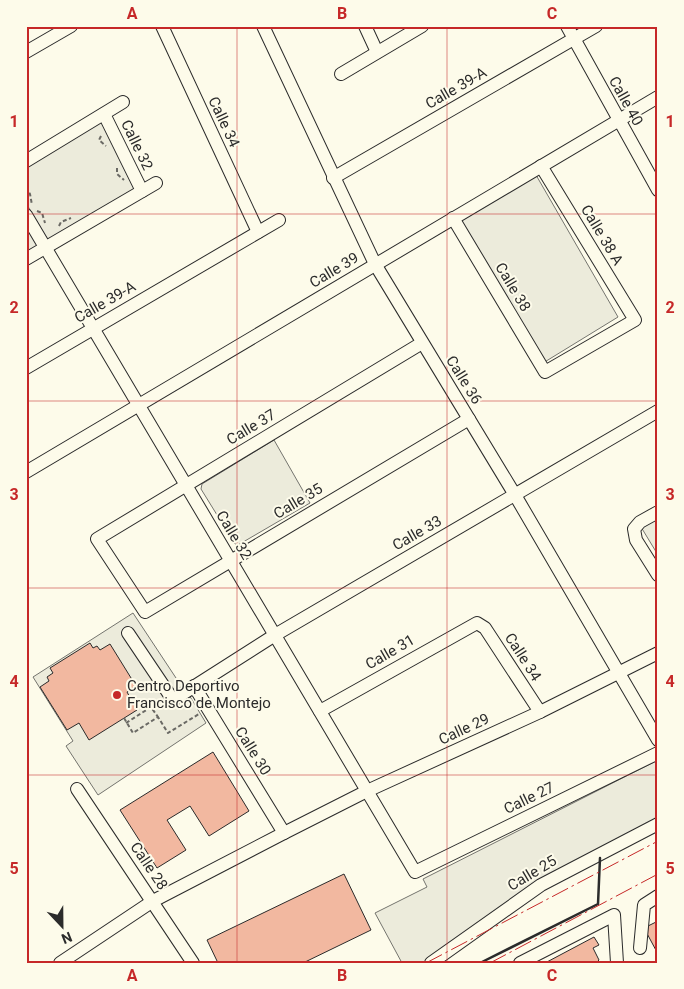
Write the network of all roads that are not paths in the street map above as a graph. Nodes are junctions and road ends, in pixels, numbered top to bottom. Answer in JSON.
{"nodes":[{"id":1,"x":71,"y":26,"type":"edge"},
{"id":2,"x":162,"y":26,"type":"edge"},
{"id":3,"x":263,"y":26,"type":"edge"},
{"id":4,"x":365,"y":26,"type":"edge"},
{"id":5,"x":422,"y":26,"type":"edge"},
{"id":6,"x":567,"y":26,"type":"edge"},
{"id":7,"x":596,"y":26,"type":"edge"},
{"id":8,"x":573,"y":39,"type":"junction"},
{"id":9,"x":26,"y":52,"type":"edge"},
{"id":10,"x":377,"y":52,"type":"junction"},
{"id":11,"x":342,"y":74,"type":"dead end"},
{"id":12,"x":658,"y":97,"type":"edge"},
{"id":13,"x":123,"y":102,"type":"dead end"},
{"id":14,"x":104,"y":114,"type":"junction"},
{"id":15,"x":618,"y":121,"type":"junction"},
{"id":16,"x":26,"y":161,"type":"edge"},
{"id":17,"x":541,"y":166,"type":"junction"},
{"id":18,"x":333,"y":178,"type":"junction"},
{"id":19,"x":156,"y":183,"type":"dead end"},
{"id":20,"x":658,"y":190,"type":"edge"},
{"id":21,"x":142,"y":191,"type":"junction"},
{"id":22,"x":26,"y":215,"type":"edge"},
{"id":23,"x":453,"y":218,"type":"junction"},
{"id":24,"x":279,"y":220,"type":"dead end"},
{"id":25,"x":258,"y":232,"type":"junction"},
{"id":26,"x":46,"y":248,"type":"junction"},
{"id":27,"x":26,"y":259,"type":"edge"},
{"id":28,"x":376,"y":264,"type":"junction"},
{"id":29,"x":93,"y":328,"type":"junction"},
{"id":30,"x":422,"y":343,"type":"junction"},
{"id":31,"x":26,"y":368,"type":"edge"},
{"id":32,"x":544,"y":372,"type":"joint"},
{"id":33,"x":139,"y":406,"type":"junction"},
{"id":34,"x":658,"y":411,"type":"edge"},
{"id":35,"x":469,"y":419,"type":"junction"},
{"id":36,"x":26,"y":472,"type":"edge"},
{"id":37,"x":186,"y":486,"type":"junction"},
{"id":38,"x":515,"y":495,"type":"junction"},
{"id":39,"x":658,"y":512,"type":"edge"},
{"id":40,"x":230,"y":560,"type":"junction"},
{"id":41,"x":658,"y":576,"type":"edge"},
{"id":42,"x":145,"y":612,"type":"joint"},
{"id":43,"x":477,"y":623,"type":"joint"},
{"id":44,"x":128,"y":632,"type":"dead end"},
{"id":45,"x":275,"y":635,"type":"junction"},
{"id":46,"x":658,"y":653,"type":"edge"},
{"id":47,"x":618,"y":673,"type":"junction"},
{"id":48,"x":194,"y":686,"type":"junction"},
{"id":49,"x":320,"y":711,"type":"junction"},
{"id":50,"x":540,"y":712,"type":"junction"},
{"id":51,"x":658,"y":740,"type":"edge"},
{"id":52,"x":658,"y":753,"type":"edge"},
{"id":53,"x":77,"y":789,"type":"dead end"},
{"id":54,"x":367,"y":791,"type":"junction"},
{"id":55,"x":658,"y":824,"type":"edge"},
{"id":56,"x":284,"y":833,"type":"junction"},
{"id":57,"x":415,"y":872,"type":"joint"},
{"id":58,"x":658,"y":896,"type":"edge"},
{"id":59,"x":152,"y":901,"type":"junction"},
{"id":60,"x":640,"y":948,"type":"dead end"},
{"id":61,"x":523,"y":962,"type":"edge"},
{"id":62,"x":60,"y":963,"type":"edge"},
{"id":63,"x":193,"y":963,"type":"edge"},
{"id":64,"x":431,"y":963,"type":"edge"},
{"id":65,"x":616,"y":963,"type":"edge"}],
"edges":[{"from":1,"to":9,"type":"street"},
{"from":2,"to":25,"type":"street","name":"Calle 34"},
{"from":3,"to":18,"type":"street","name":"Calle 36"},
{"from":4,"to":10,"type":"street"},
{"from":5,"to":10,"type":"street"},
{"from":6,"to":8,"type":"street","name":"Calle 40"},
{"from":7,"to":8,"type":"street","name":"Calle 39-A"},
{"from":8,"to":15,"type":"street","name":"Calle 40"},
{"from":8,"to":18,"type":"street","name":"Calle 39-A"},
{"from":10,"to":11,"type":"street"},
{"from":12,"to":15,"type":"street","name":"Calle 39"},
{"from":13,"to":14,"type":"street"},
{"from":14,"to":16,"type":"street"},
{"from":14,"to":21,"type":"street","name":"Calle 32"},
{"from":15,"to":17,"type":"street","name":"Calle 39"},
{"from":15,"to":20,"type":"street","name":"Calle 40"},
{"from":17,"to":23,"type":"street","name":"Calle 39"},
{"from":17,"to":32,"type":"street","name":"Calle 38 A"},
{"from":18,"to":28,"type":"street","name":"Calle 36"},
{"from":19,"to":21,"type":"street"},
{"from":21,"to":26,"type":"street"},
{"from":22,"to":26,"type":"street","name":"Calle 32"},
{"from":23,"to":28,"type":"street","name":"Calle 39"},
{"from":23,"to":32,"type":"street","name":"Calle 38"},
{"from":24,"to":25,"type":"street","name":"Calle 39-A"},
{"from":25,"to":29,"type":"street","name":"Calle 39-A"},
{"from":26,"to":27,"type":"street"},
{"from":26,"to":29,"type":"street","name":"Calle 32"},
{"from":28,"to":30,"type":"street","name":"Calle 36"},
{"from":28,"to":33,"type":"street","name":"Calle 39"},
{"from":29,"to":31,"type":"street","name":"Calle 39-A"},
{"from":29,"to":33,"type":"street","name":"Calle 32"},
{"from":30,"to":35,"type":"street","name":"Calle 36"},
{"from":30,"to":37,"type":"street","name":"Calle 37"},
{"from":33,"to":36,"type":"street","name":"Calle 39"},
{"from":33,"to":37,"type":"street","name":"Calle 32"},
{"from":34,"to":38,"type":"street","name":"Calle 33"},
{"from":35,"to":38,"type":"street","name":"Calle 36"},
{"from":35,"to":40,"type":"street","name":"Calle 35"},
{"from":37,"to":40,"type":"street","name":"Calle 32"},
{"from":37,"to":42,"type":"street","name":"Calle 37"},
{"from":38,"to":45,"type":"street","name":"Calle 33"},
{"from":38,"to":47,"type":"street","name":"Calle 36"},
{"from":39,"to":41,"type":"street"},
{"from":40,"to":42,"type":"street","name":"Calle 35"},
{"from":40,"to":45,"type":"street","name":"Calle 32"},
{"from":43,"to":49,"type":"street","name":"Calle 31"},
{"from":43,"to":50,"type":"street","name":"Calle 34"},
{"from":44,"to":48,"type":"street","name":"Calle 33"},
{"from":45,"to":48,"type":"street","name":"Calle 33"},
{"from":45,"to":49,"type":"street","name":"Calle 32"},
{"from":46,"to":47,"type":"street","name":"Calle 29"},
{"from":47,"to":50,"type":"street","name":"Calle 29"},
{"from":47,"to":51,"type":"street","name":"Calle 36"},
{"from":48,"to":56,"type":"street","name":"Calle 30"},
{"from":49,"to":54,"type":"street","name":"Calle 32"},
{"from":50,"to":54,"type":"street","name":"Calle 29"},
{"from":52,"to":57,"type":"street","name":"Calle 27"},
{"from":53,"to":59,"type":"street","name":"Calle 28"},
{"from":54,"to":56,"type":"street","name":"Calle 29"},
{"from":54,"to":57,"type":"street","name":"Calle 32"},
{"from":55,"to":64,"type":"street","name":"Calle 25"},
{"from":56,"to":59,"type":"street","name":"Calle 29"},
{"from":58,"to":60,"type":"street"},
{"from":59,"to":62,"type":"street","name":"Calle 29"},
{"from":59,"to":63,"type":"street","name":"Calle 28"},
{"from":61,"to":65,"type":"street"}]}
